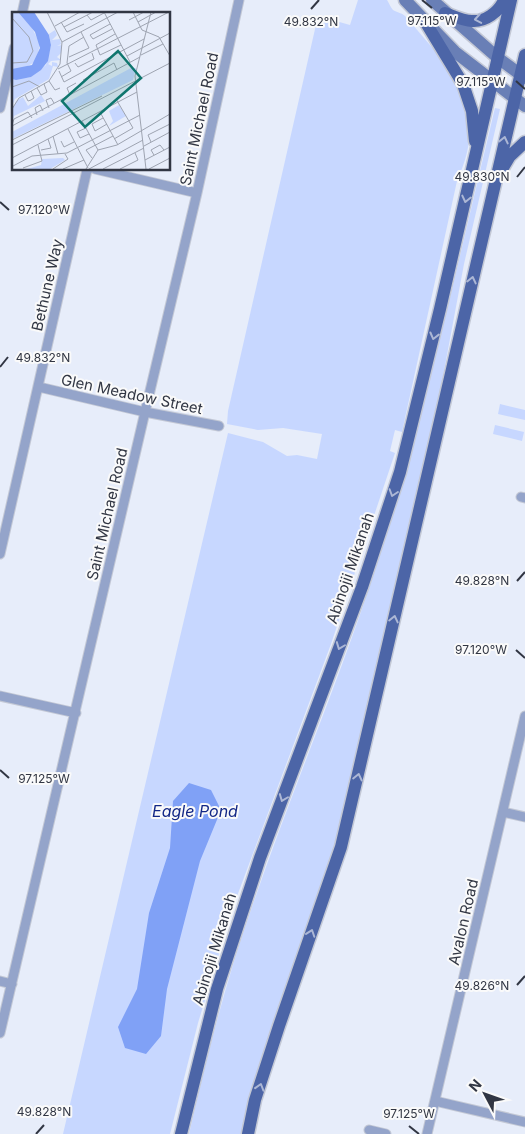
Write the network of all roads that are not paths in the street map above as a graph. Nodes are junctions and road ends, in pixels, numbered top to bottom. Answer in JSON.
{"nodes":[{"id":1,"x":239,"y":0,"type":"edge"},
{"id":2,"x":405,"y":0,"type":"edge"},
{"id":3,"x":432,"y":0,"type":"edge"},
{"id":4,"x":504,"y":0,"type":"edge"},
{"id":5,"x":511,"y":0,"type":"edge"},
{"id":6,"x":445,"y":13,"type":"junction"},
{"id":7,"x":426,"y":23,"type":"junction"},
{"id":8,"x":525,"y":55,"type":"edge"},
{"id":9,"x":12,"y":57,"type":"edge"},
{"id":10,"x":498,"y":58,"type":"junction"},
{"id":11,"x":522,"y":76,"type":"edge"},
{"id":12,"x":493,"y":82,"type":"junction"},
{"id":13,"x":514,"y":98,"type":"junction"},
{"id":14,"x":525,"y":106,"type":"edge"},
{"id":15,"x":0,"y":108,"type":"edge"},
{"id":16,"x":525,"y":142,"type":"edge"},
{"id":17,"x":476,"y":151,"type":"junction"},
{"id":18,"x":87,"y":170,"type":"edge"},
{"id":19,"x":99,"y":170,"type":"edge"},
{"id":20,"x":495,"y":182,"type":"junction"},
{"id":21,"x":197,"y":194,"type":"junction"},
{"id":22,"x":39,"y":387,"type":"junction"},
{"id":23,"x":144,"y":412,"type":"junction"},
{"id":24,"x":219,"y":426,"type":"dead end"},
{"id":25,"x":0,"y":554,"type":"edge"},
{"id":26,"x":0,"y":696,"type":"edge"},
{"id":27,"x":76,"y":713,"type":"junction"},
{"id":28,"x":525,"y":716,"type":"edge"},
{"id":29,"x":503,"y":812,"type":"junction"},
{"id":30,"x":525,"y":817,"type":"edge"},
{"id":31,"x":0,"y":981,"type":"edge"},
{"id":32,"x":12,"y":984,"type":"junction"},
{"id":33,"x":0,"y":1033,"type":"edge"},
{"id":34,"x":435,"y":1101,"type":"junction"},
{"id":35,"x":525,"y":1122,"type":"edge"},
{"id":36,"x":369,"y":1130,"type":"dead end"},
{"id":37,"x":181,"y":1134,"type":"edge"},
{"id":38,"x":248,"y":1134,"type":"edge"},
{"id":39,"x":386,"y":1134,"type":"edge"},
{"id":40,"x":427,"y":1134,"type":"edge"}],
"edges":[{"from":1,"to":21,"type":"street","name":"Saint Michael Road"},
{"from":2,"to":7,"type":"main road"},
{"from":3,"to":6,"type":"main road"},
{"from":4,"to":6,"type":"main road","one_way":true},
{"from":5,"to":10,"type":"main road","name":"Abinojii Mikanah"},
{"from":6,"to":10,"type":"main road"},
{"from":7,"to":12,"type":"main road"},
{"from":7,"to":17,"type":"main road"},
{"from":8,"to":11,"type":"main road"},
{"from":9,"to":15,"type":"street"},
{"from":10,"to":11,"type":"main road"},
{"from":10,"to":12,"type":"main road","name":"Abinojii Mikanah"},
{"from":11,"to":13,"type":"main road"},
{"from":12,"to":13,"type":"main road"},
{"from":12,"to":17,"type":"main road","name":"Abinojii Mikanah"},
{"from":13,"to":14,"type":"main road"},
{"from":20,"to":13,"type":"main road","one_way":true},
{"from":16,"to":20,"type":"main road"},
{"from":17,"to":37,"type":"main road","name":"Abinojii Mikanah","one_way":true},
{"from":18,"to":22,"type":"street","name":"Bethune Way"},
{"from":19,"to":21,"type":"street"},
{"from":38,"to":20,"type":"main road","one_way":true},
{"from":21,"to":23,"type":"street","name":"Saint Michael Road"},
{"from":22,"to":23,"type":"street","name":"Glen Meadow Street"},
{"from":22,"to":25,"type":"street","name":"Bethune Way"},
{"from":23,"to":24,"type":"street","name":"Glen Meadow Street"},
{"from":23,"to":27,"type":"street","name":"Saint Michael Road"},
{"from":26,"to":27,"type":"street"},
{"from":27,"to":32,"type":"street","name":"Saint Michael Road"},
{"from":28,"to":29,"type":"street","name":"Avalon Road"},
{"from":29,"to":30,"type":"street"},
{"from":29,"to":34,"type":"street","name":"Avalon Road"},
{"from":31,"to":32,"type":"street"},
{"from":32,"to":33,"type":"street","name":"Saint Michael Road"},
{"from":34,"to":35,"type":"street"},
{"from":34,"to":40,"type":"street","name":"Avalon Road"},
{"from":36,"to":39,"type":"street"}]}
